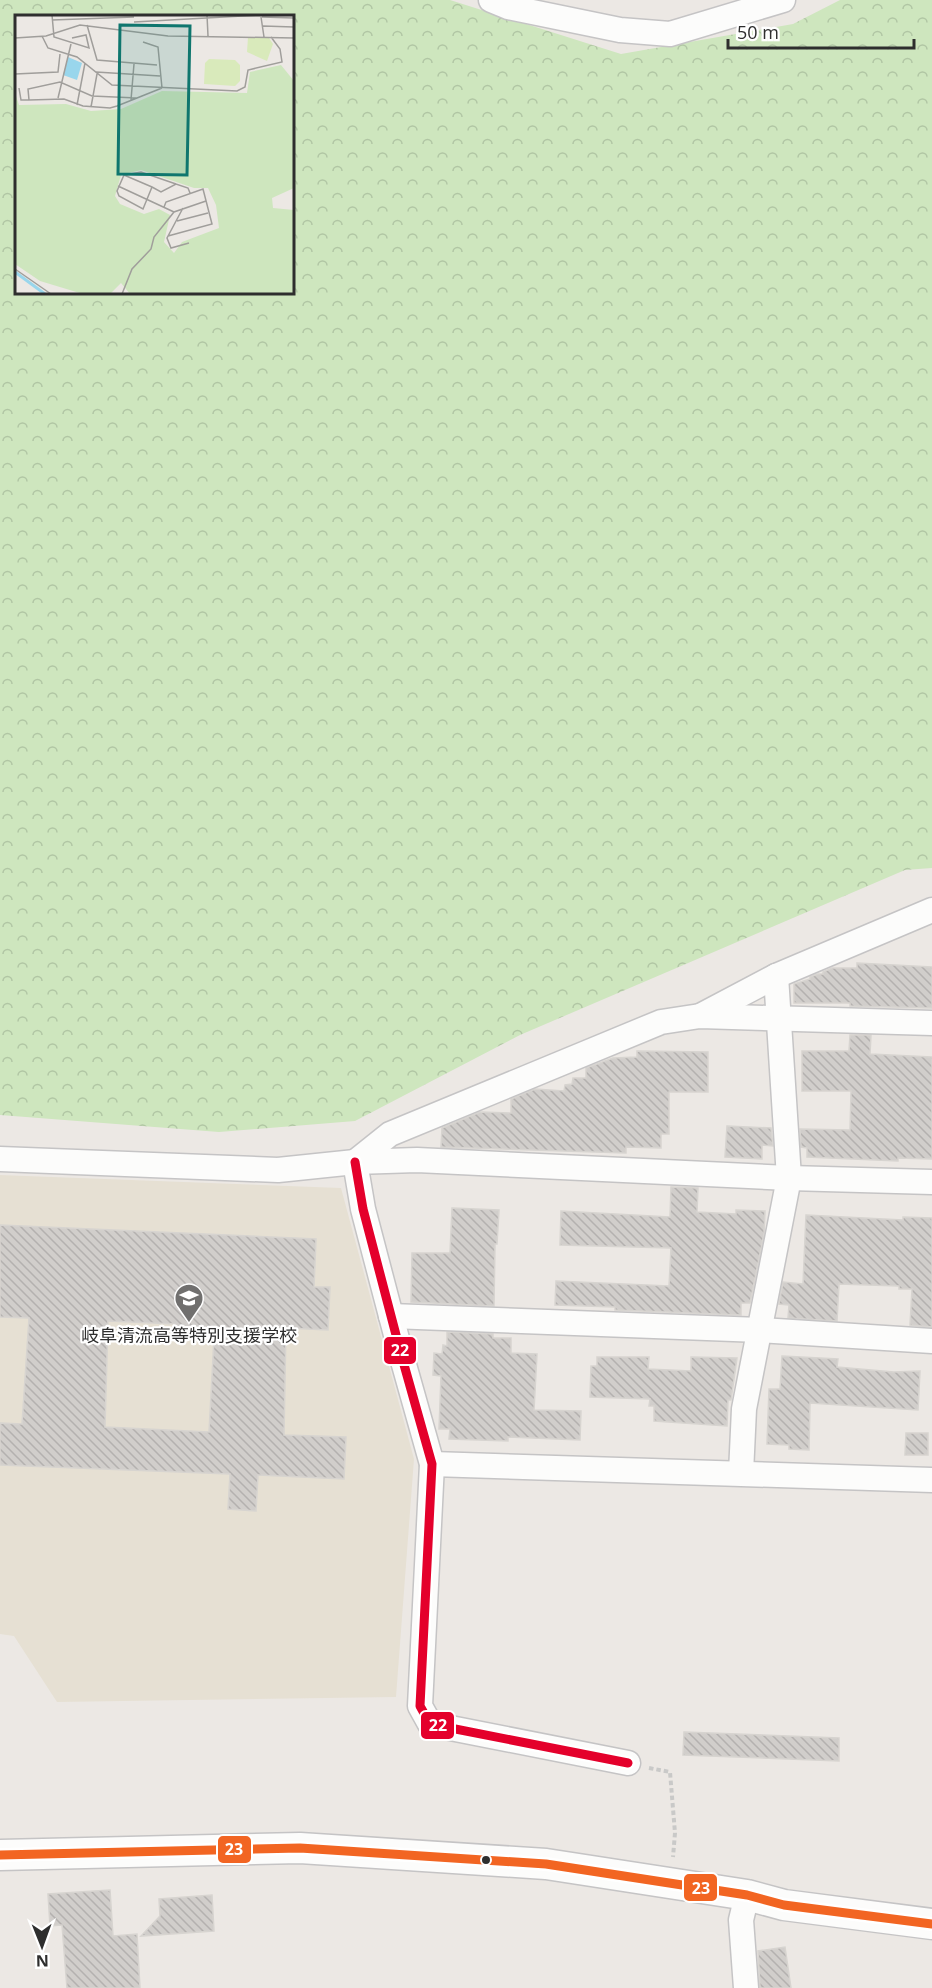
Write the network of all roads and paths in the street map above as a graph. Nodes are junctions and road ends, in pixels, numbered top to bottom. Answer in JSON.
{"nodes":[{"id":1,"x":491,"y":0,"type":"edge"},
{"id":2,"x":783,"y":0,"type":"edge"},
{"id":3,"x":932,"y":910,"type":"edge"},
{"id":4,"x":776,"y":976,"type":"junction"},
{"id":5,"x":700,"y":1016,"type":"junction"},
{"id":6,"x":778,"y":1017,"type":"junction"},
{"id":7,"x":932,"y":1023,"type":"edge"},
{"id":8,"x":0,"y":1159,"type":"edge"},
{"id":9,"x":356,"y":1162,"type":"junction"},
{"id":10,"x":789,"y":1178,"type":"junction"},
{"id":11,"x":932,"y":1182,"type":"edge"},
{"id":12,"x":391,"y":1316,"type":"junction"},
{"id":13,"x":760,"y":1330,"type":"junction"},
{"id":14,"x":932,"y":1341,"type":"edge"},
{"id":15,"x":432,"y":1464,"type":"junction"},
{"id":16,"x":741,"y":1473,"type":"junction"},
{"id":17,"x":932,"y":1480,"type":"edge"},
{"id":18,"x":628,"y":1763,"type":"joint"},
{"id":19,"x":675,"y":1833,"type":"dead end"},
{"id":20,"x":0,"y":1855,"type":"edge"},
{"id":21,"x":747,"y":1895,"type":"junction"},
{"id":22,"x":932,"y":1924,"type":"edge"},
{"id":23,"x":746,"y":1988,"type":"edge"}],
"edges":[{"from":1,"to":2,"type":"street"},
{"from":3,"to":4,"type":"street"},
{"from":4,"to":5,"type":"street"},
{"from":4,"to":6,"type":"street"},
{"from":5,"to":6,"type":"street"},
{"from":5,"to":9,"type":"street"},
{"from":6,"to":7,"type":"street"},
{"from":6,"to":10,"type":"street"},
{"from":8,"to":9,"type":"street"},
{"from":9,"to":10,"type":"street"},
{"from":9,"to":12,"type":"street"},
{"from":10,"to":11,"type":"street"},
{"from":10,"to":13,"type":"street"},
{"from":12,"to":13,"type":"street"},
{"from":12,"to":15,"type":"street"},
{"from":13,"to":14,"type":"street"},
{"from":13,"to":16,"type":"street"},
{"from":15,"to":16,"type":"street"},
{"from":15,"to":18,"type":"street"},
{"from":16,"to":17,"type":"street"},
{"from":18,"to":19,"type":"path"},
{"from":20,"to":21,"type":"street"},
{"from":21,"to":22,"type":"street"},
{"from":21,"to":23,"type":"street"}]}
